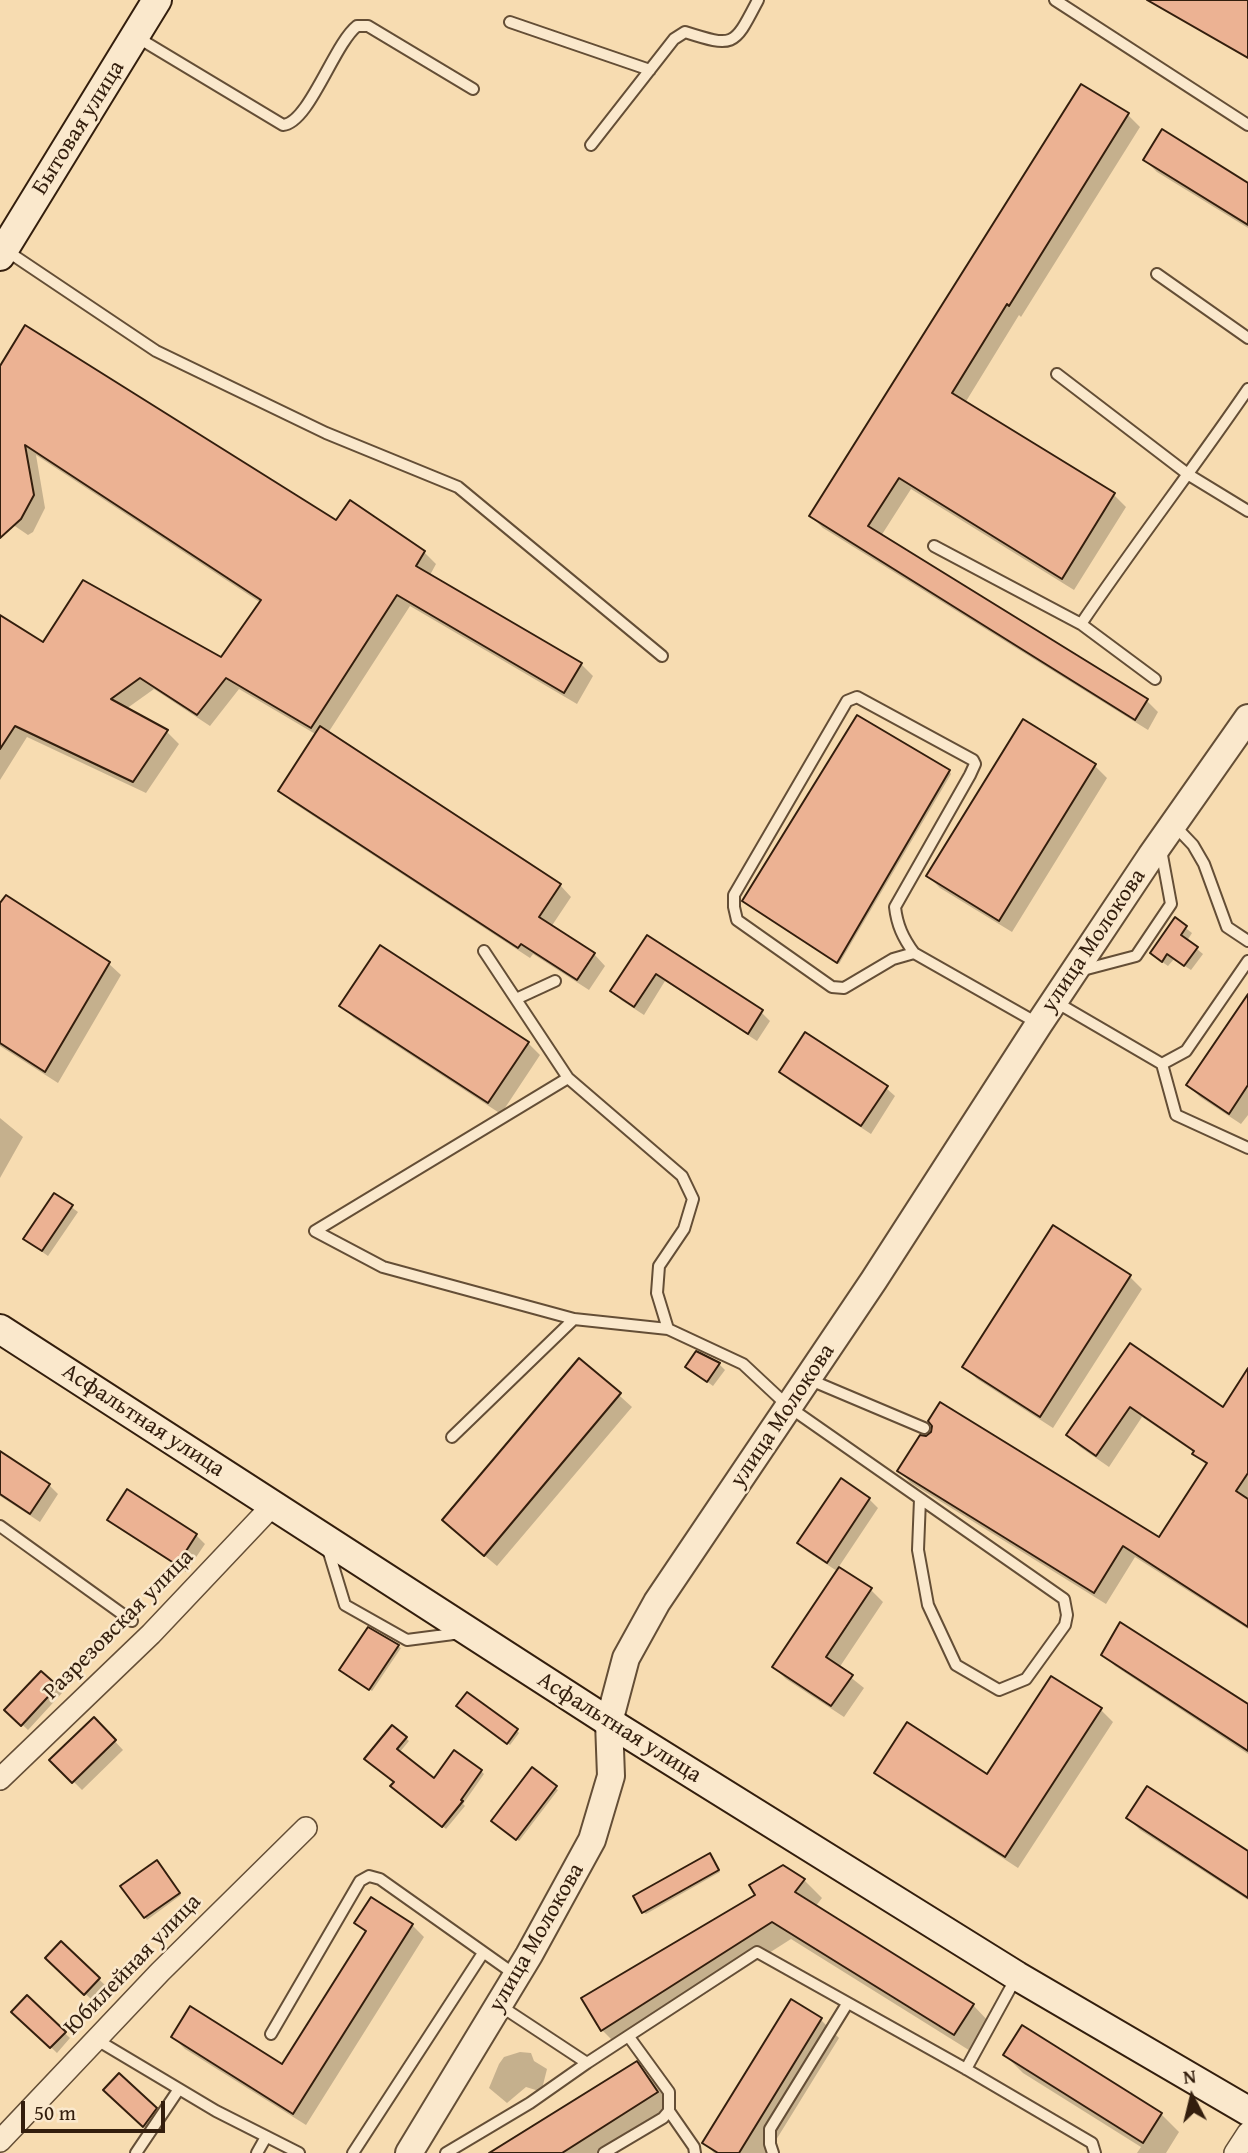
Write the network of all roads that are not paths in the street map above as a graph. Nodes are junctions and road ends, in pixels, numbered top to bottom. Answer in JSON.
{"nodes":[{"id":1,"x":157,"y":0,"type":"edge"},
{"id":2,"x":758,"y":0,"type":"edge"},
{"id":3,"x":1055,"y":0,"type":"edge"},
{"id":4,"x":510,"y":22,"type":"dead end"},
{"id":5,"x":135,"y":36,"type":"junction"},
{"id":6,"x":650,"y":70,"type":"junction"},
{"id":7,"x":472,"y":89,"type":"dead end"},
{"id":8,"x":1248,"y":125,"type":"edge"},
{"id":9,"x":592,"y":145,"type":"dead end"},
{"id":10,"x":2,"y":253,"type":"edge"},
{"id":11,"x":1157,"y":274,"type":"dead end"},
{"id":12,"x":1248,"y":338,"type":"edge"},
{"id":13,"x":1057,"y":374,"type":"dead end"},
{"id":14,"x":1248,"y":389,"type":"edge"},
{"id":15,"x":1189,"y":475,"type":"junction"},
{"id":16,"x":1248,"y":511,"type":"edge"},
{"id":17,"x":934,"y":546,"type":"dead end"},
{"id":18,"x":1081,"y":624,"type":"junction"},
{"id":19,"x":662,"y":656,"type":"dead end"},
{"id":20,"x":1155,"y":679,"type":"dead end"},
{"id":21,"x":1248,"y":718,"type":"edge"},
{"id":22,"x":1166,"y":834,"type":"junction"},
{"id":23,"x":1248,"y":941,"type":"edge"},
{"id":24,"x":484,"y":951,"type":"dead end"},
{"id":25,"x":914,"y":953,"type":"junction"},
{"id":26,"x":1248,"y":961,"type":"edge"},
{"id":27,"x":1073,"y":973,"type":"junction"},
{"id":28,"x":555,"y":981,"type":"dead end"},
{"id":29,"x":516,"y":999,"type":"junction"},
{"id":30,"x":1054,"y":1001,"type":"junction"},
{"id":31,"x":1038,"y":1024,"type":"junction"},
{"id":32,"x":1162,"y":1064,"type":"junction"},
{"id":33,"x":568,"y":1078,"type":"junction"},
{"id":34,"x":1248,"y":1148,"type":"edge"},
{"id":35,"x":574,"y":1319,"type":"junction"},
{"id":36,"x":0,"y":1329,"type":"edge"},
{"id":37,"x":668,"y":1329,"type":"junction"},
{"id":38,"x":808,"y":1379,"type":"junction"},
{"id":39,"x":789,"y":1407,"type":"junction"},
{"id":40,"x":924,"y":1428,"type":"dead end"},
{"id":41,"x":452,"y":1437,"type":"dead end"},
{"id":42,"x":920,"y":1499,"type":"junction"},
{"id":43,"x":272,"y":1505,"type":"junction"},
{"id":44,"x":0,"y":1526,"type":"edge"},
{"id":45,"x":325,"y":1540,"type":"junction"},
{"id":46,"x":132,"y":1620,"type":"dead end"},
{"id":47,"x":469,"y":1632,"type":"junction"},
{"id":48,"x":609,"y":1722,"type":"junction"},
{"id":49,"x":4,"y":1770,"type":"edge"},
{"id":50,"x":306,"y":1828,"type":"dead end"},
{"id":51,"x":483,"y":1953,"type":"junction"},
{"id":52,"x":517,"y":1976,"type":"junction"},
{"id":53,"x":1017,"y":1976,"type":"junction"},
{"id":54,"x":847,"y":2004,"type":"junction"},
{"id":55,"x":499,"y":2005,"type":"junction"},
{"id":56,"x":271,"y":2034,"type":"dead end"},
{"id":57,"x":629,"y":2037,"type":"junction"},
{"id":58,"x":97,"y":2040,"type":"junction"},
{"id":59,"x":587,"y":2063,"type":"junction"},
{"id":60,"x":967,"y":2069,"type":"junction"},
{"id":61,"x":179,"y":2089,"type":"junction"},
{"id":62,"x":669,"y":2111,"type":"junction"},
{"id":63,"x":1248,"y":2111,"type":"edge"},
{"id":64,"x":1248,"y":2133,"type":"edge"},
{"id":65,"x":266,"y":2137,"type":"junction"},
{"id":66,"x":0,"y":2141,"type":"edge"},
{"id":67,"x":136,"y":2153,"type":"edge"},
{"id":68,"x":257,"y":2153,"type":"edge"},
{"id":69,"x":299,"y":2153,"type":"edge"},
{"id":70,"x":353,"y":2153,"type":"edge"},
{"id":71,"x":409,"y":2153,"type":"edge"},
{"id":72,"x":446,"y":2153,"type":"edge"},
{"id":73,"x":604,"y":2153,"type":"edge"},
{"id":74,"x":695,"y":2153,"type":"edge"},
{"id":75,"x":773,"y":2153,"type":"edge"},
{"id":76,"x":1095,"y":2153,"type":"edge"},
{"id":77,"x":1235,"y":2153,"type":"edge"}],
"edges":[{"from":1,"to":5,"type":"main road","name":"Бытовая улица"},
{"from":2,"to":6,"type":"lane"},
{"from":3,"to":8,"type":"lane"},
{"from":4,"to":6,"type":"lane"},
{"from":5,"to":7,"type":"lane"},
{"from":5,"to":10,"type":"main road","name":"Бытовая улица"},
{"from":6,"to":9,"type":"lane"},
{"from":10,"to":19,"type":"lane"},
{"from":11,"to":12,"type":"lane"},
{"from":13,"to":15,"type":"lane"},
{"from":14,"to":15,"type":"lane"},
{"from":15,"to":16,"type":"lane"},
{"from":15,"to":18,"type":"lane"},
{"from":17,"to":18,"type":"lane"},
{"from":18,"to":20,"type":"lane"},
{"from":21,"to":22,"type":"street","name":"улица Молокова"},
{"from":22,"to":23,"type":"lane"},
{"from":22,"to":27,"type":"street","name":"улица Молокова"},
{"from":22,"to":27,"type":"lane"},
{"from":24,"to":29,"type":"lane"},
{"from":25,"to":25,"type":"lane"},
{"from":25,"to":31,"type":"lane"},
{"from":26,"to":32,"type":"lane"},
{"from":27,"to":30,"type":"street","name":"улица Молокова"},
{"from":28,"to":29,"type":"lane"},
{"from":29,"to":33,"type":"lane"},
{"from":30,"to":31,"type":"street","name":"улица Молокова"},
{"from":30,"to":32,"type":"lane"},
{"from":31,"to":38,"type":"street","name":"улица Молокова"},
{"from":32,"to":34,"type":"lane"},
{"from":33,"to":35,"type":"lane"},
{"from":33,"to":37,"type":"lane"},
{"from":35,"to":37,"type":"lane"},
{"from":35,"to":41,"type":"lane"},
{"from":36,"to":43,"type":"main road","name":"Асфальтная улица"},
{"from":37,"to":39,"type":"lane"},
{"from":38,"to":39,"type":"street","name":"улица Молокова"},
{"from":38,"to":40,"type":"lane"},
{"from":39,"to":42,"type":"lane"},
{"from":39,"to":48,"type":"street","name":"улица Молокова"},
{"from":42,"to":42,"type":"lane"},
{"from":43,"to":45,"type":"main road","name":"Асфальтная улица"},
{"from":43,"to":49,"type":"street","name":"Разрезовская улица"},
{"from":44,"to":46,"type":"lane"},
{"from":45,"to":47,"type":"main road","name":"Асфальтная улица"},
{"from":45,"to":47,"type":"lane"},
{"from":47,"to":48,"type":"main road","name":"Асфальтная улица"},
{"from":48,"to":52,"type":"street","name":"улица Молокова"},
{"from":48,"to":53,"type":"main road","name":"Асфальтная улица"},
{"from":50,"to":58,"type":"street","name":"Юбилейная улица"},
{"from":51,"to":52,"type":"lane"},
{"from":51,"to":56,"type":"lane"},
{"from":51,"to":70,"type":"lane"},
{"from":52,"to":55,"type":"street","name":"улица Молокова"},
{"from":53,"to":60,"type":"lane"},
{"from":53,"to":63,"type":"main road","name":"Асфальтная улица"},
{"from":54,"to":57,"type":"lane"},
{"from":54,"to":60,"type":"lane"},
{"from":54,"to":75,"type":"lane"},
{"from":55,"to":59,"type":"lane"},
{"from":55,"to":71,"type":"street","name":"улица Молокова"},
{"from":57,"to":59,"type":"lane"},
{"from":57,"to":62,"type":"lane"},
{"from":58,"to":61,"type":"lane"},
{"from":58,"to":66,"type":"street","name":"Юбилейная улица"},
{"from":59,"to":72,"type":"lane"},
{"from":60,"to":76,"type":"lane"},
{"from":61,"to":65,"type":"lane"},
{"from":61,"to":67,"type":"lane"},
{"from":62,"to":73,"type":"lane"},
{"from":62,"to":74,"type":"lane"},
{"from":64,"to":77,"type":"street"},
{"from":65,"to":68,"type":"lane"},
{"from":65,"to":69,"type":"lane"}]}
